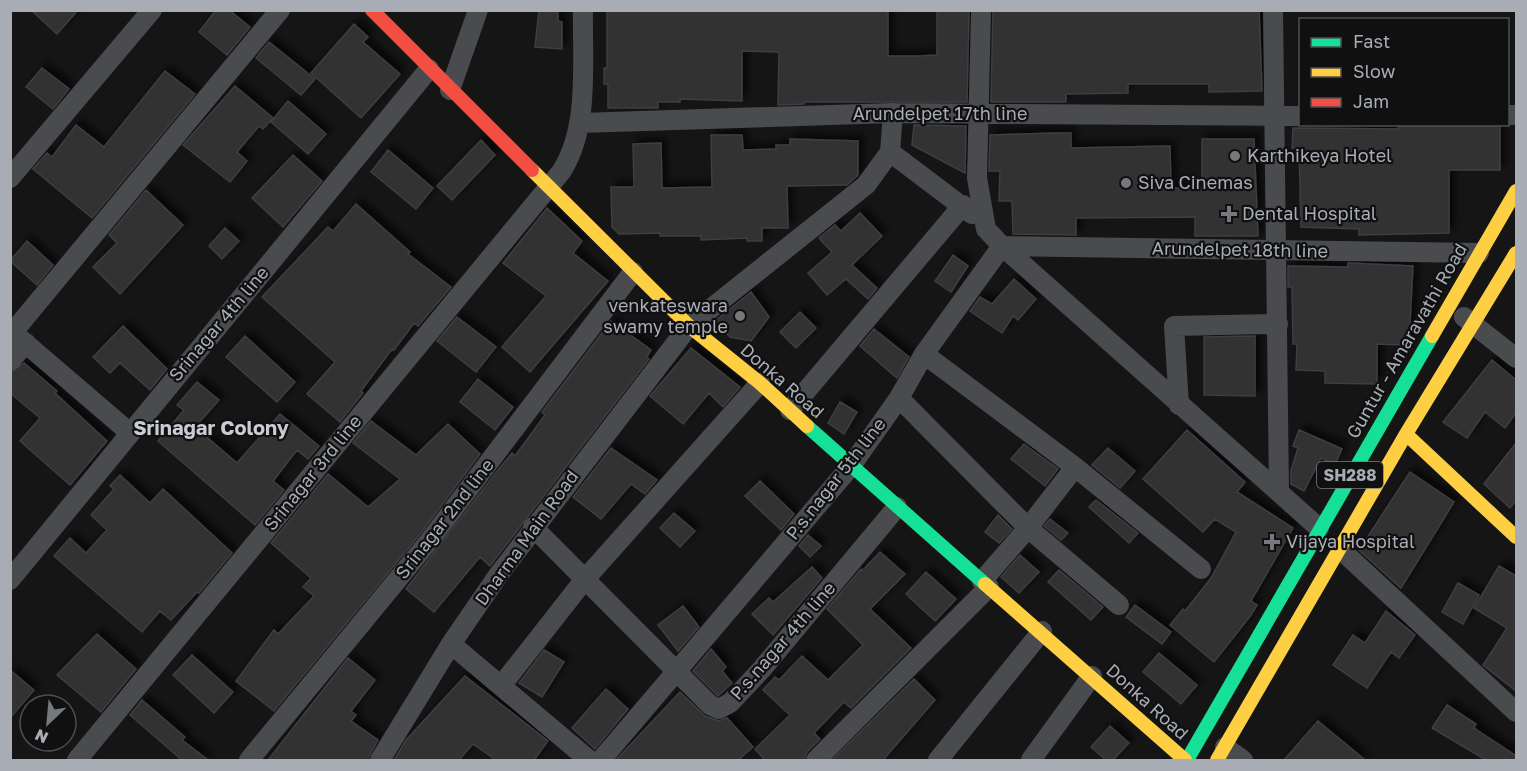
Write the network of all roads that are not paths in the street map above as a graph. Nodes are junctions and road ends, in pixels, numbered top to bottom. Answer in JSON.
{"nodes":[{"id":1,"x":152,"y":10,"type":"edge"},
{"id":2,"x":280,"y":10,"type":"edge"},
{"id":3,"x":372,"y":10,"type":"edge"},
{"id":4,"x":478,"y":10,"type":"edge"},
{"id":5,"x":583,"y":10,"type":"edge"},
{"id":6,"x":981,"y":10,"type":"edge"},
{"id":7,"x":1273,"y":10,"type":"edge"},
{"id":8,"x":429,"y":69,"type":"junction"},
{"id":9,"x":450,"y":90,"type":"junction"},
{"id":10,"x":893,"y":113,"type":"junction"},
{"id":11,"x":980,"y":113,"type":"junction"},
{"id":12,"x":1274,"y":116,"type":"junction"},
{"id":13,"x":1299,"y":116,"type":"edge"},
{"id":14,"x":580,"y":123,"type":"junction"},
{"id":15,"x":890,"y":152,"type":"junction"},
{"id":16,"x":10,"y":178,"type":"edge"},
{"id":17,"x":549,"y":186,"type":"junction"},
{"id":18,"x":1516,"y":191,"type":"edge"},
{"id":19,"x":963,"y":205,"type":"junction"},
{"id":20,"x":986,"y":229,"type":"junction"},
{"id":21,"x":1002,"y":246,"type":"junction"},
{"id":22,"x":1278,"y":251,"type":"junction"},
{"id":23,"x":1479,"y":253,"type":"junction"},
{"id":24,"x":1516,"y":253,"type":"edge"},
{"id":25,"x":633,"y":272,"type":"junction"},
{"id":26,"x":1449,"y":306,"type":"junction"},
{"id":27,"x":1474,"y":323,"type":"junction"},
{"id":28,"x":1278,"y":324,"type":"junction"},
{"id":29,"x":689,"y":326,"type":"junction"},
{"id":30,"x":16,"y":335,"type":"edge"},
{"id":31,"x":924,"y":354,"type":"junction"},
{"id":32,"x":1516,"y":358,"type":"edge"},
{"id":33,"x":10,"y":361,"type":"edge"},
{"id":34,"x":760,"y":383,"type":"junction"},
{"id":35,"x":899,"y":398,"type":"junction"},
{"id":36,"x":1179,"y":405,"type":"junction"},
{"id":37,"x":790,"y":410,"type":"junction"},
{"id":38,"x":129,"y":432,"type":"junction"},
{"id":39,"x":1406,"y":434,"type":"junction"},
{"id":40,"x":851,"y":466,"type":"junction"},
{"id":41,"x":1075,"y":466,"type":"junction"},
{"id":42,"x":1279,"y":492,"type":"junction"},
{"id":43,"x":897,"y":507,"type":"junction"},
{"id":44,"x":533,"y":527,"type":"junction"},
{"id":45,"x":1028,"y":528,"type":"junction"},
{"id":46,"x":1319,"y":528,"type":"junction"},
{"id":47,"x":1516,"y":537,"type":"edge"},
{"id":48,"x":1340,"y":549,"type":"junction"},
{"id":49,"x":1201,"y":569,"type":"dead end"},
{"id":50,"x":585,"y":579,"type":"junction"},
{"id":51,"x":10,"y":580,"type":"edge"},
{"id":52,"x":986,"y":584,"type":"junction"},
{"id":53,"x":1119,"y":605,"type":"dead end"},
{"id":54,"x":1042,"y":631,"type":"junction"},
{"id":55,"x":452,"y":644,"type":"junction"},
{"id":56,"x":676,"y":670,"type":"junction"},
{"id":57,"x":1092,"y":676,"type":"junction"},
{"id":58,"x":501,"y":686,"type":"junction"},
{"id":59,"x":1516,"y":712,"type":"edge"},
{"id":60,"x":1221,"y":754,"type":"edge"},
{"id":61,"x":77,"y":760,"type":"edge"},
{"id":62,"x":249,"y":760,"type":"edge"},
{"id":63,"x":381,"y":760,"type":"edge"},
{"id":64,"x":589,"y":760,"type":"edge"},
{"id":65,"x":601,"y":760,"type":"edge"},
{"id":66,"x":816,"y":760,"type":"edge"},
{"id":67,"x":938,"y":760,"type":"edge"},
{"id":68,"x":1031,"y":760,"type":"edge"},
{"id":69,"x":1186,"y":760,"type":"edge"},
{"id":70,"x":1243,"y":760,"type":"edge"}],
"edges":[{"from":1,"to":16,"type":"street"},
{"from":2,"to":30,"type":"street"},
{"from":3,"to":8,"type":"main road","name":"Donka Road"},
{"from":4,"to":9,"type":"street"},
{"from":5,"to":14,"type":"street","name":"Srinagar 3rd line"},
{"from":6,"to":11,"type":"street"},
{"from":7,"to":12,"type":"street"},
{"from":8,"to":9,"type":"main road","name":"Donka Road"},
{"from":8,"to":38,"type":"street","name":"Srinagar 4th line"},
{"from":9,"to":17,"type":"main road","name":"Donka Road"},
{"from":10,"to":11,"type":"street","name":"Arundelpet 17th line"},
{"from":10,"to":14,"type":"street","name":"Arundelpet 17th line"},
{"from":10,"to":15,"type":"street"},
{"from":11,"to":12,"type":"street","name":"Arundelpet 17th line"},
{"from":11,"to":20,"type":"street"},
{"from":12,"to":13,"type":"street","name":"Arundelpet 17th line"},
{"from":12,"to":22,"type":"street"},
{"from":14,"to":17,"type":"street","name":"Srinagar 3rd line"},
{"from":15,"to":19,"type":"street"},
{"from":15,"to":29,"type":"street","name":"Dharma Main Road"},
{"from":17,"to":25,"type":"main road","name":"Donka Road"},
{"from":17,"to":61,"type":"street","name":"Srinagar 3rd line"},
{"from":18,"to":23,"type":"main road","name":"Guntur - Amaravathi Road","number":"SH288"},
{"from":19,"to":20,"type":"street"},
{"from":19,"to":37,"type":"street"},
{"from":20,"to":21,"type":"street"},
{"from":21,"to":22,"type":"street","name":"Arundelpet 18th line"},
{"from":21,"to":31,"type":"street","name":"P.s.nagar 5th line"},
{"from":21,"to":36,"type":"street"},
{"from":22,"to":23,"type":"street","name":"Arundelpet 18th line"},
{"from":22,"to":28,"type":"street"},
{"from":23,"to":26,"type":"main road","name":"Guntur - Amaravathi Road","number":"SH288"},
{"from":24,"to":27,"type":"main road","number":"SH288"},
{"from":25,"to":29,"type":"main road","name":"Donka Road"},
{"from":25,"to":62,"type":"street","name":"Srinagar 2nd line"},
{"from":26,"to":27,"type":"street"},
{"from":26,"to":46,"type":"main road","name":"Guntur - Amaravathi Road","number":"SH288"},
{"from":27,"to":32,"type":"street"},
{"from":27,"to":39,"type":"main road","number":"SH288"},
{"from":28,"to":36,"type":"street"},
{"from":28,"to":42,"type":"street"},
{"from":29,"to":34,"type":"main road","name":"Donka Road"},
{"from":29,"to":44,"type":"street","name":"Dharma Main Road"},
{"from":30,"to":33,"type":"street"},
{"from":30,"to":38,"type":"street"},
{"from":31,"to":35,"type":"street","name":"P.s.nagar 5th line"},
{"from":31,"to":41,"type":"street"},
{"from":34,"to":37,"type":"main road","name":"Donka Road"},
{"from":34,"to":50,"type":"street"},
{"from":35,"to":40,"type":"street","name":"P.s.nagar 5th line"},
{"from":35,"to":45,"type":"street"},
{"from":36,"to":42,"type":"street"},
{"from":37,"to":40,"type":"main road","name":"Donka Road"},
{"from":38,"to":51,"type":"street","name":"Srinagar 4th line"},
{"from":39,"to":47,"type":"main road"},
{"from":39,"to":48,"type":"main road","number":"SH288"},
{"from":40,"to":43,"type":"main road","name":"Donka Road"},
{"from":40,"to":56,"type":"street","name":"P.s.nagar 5th line"},
{"from":41,"to":45,"type":"street"},
{"from":41,"to":49,"type":"street"},
{"from":42,"to":46,"type":"street"},
{"from":43,"to":52,"type":"main road","name":"Donka Road"},
{"from":43,"to":56,"type":"street","name":"P.s.nagar 4th line"},
{"from":44,"to":50,"type":"street","name":"P.s.nagar 4th line"},
{"from":44,"to":55,"type":"street","name":"Dharma Main Road"},
{"from":45,"to":52,"type":"street"},
{"from":45,"to":53,"type":"street"},
{"from":46,"to":69,"type":"main road","name":"Guntur - Amaravathi Road","number":"SH288"},
{"from":48,"to":59,"type":"street"},
{"from":48,"to":60,"type":"main road","number":"SH288"},
{"from":50,"to":56,"type":"street","name":"P.s.nagar 4th line"},
{"from":50,"to":58,"type":"street"},
{"from":52,"to":54,"type":"main road","name":"Donka Road"},
{"from":52,"to":66,"type":"street"},
{"from":54,"to":57,"type":"main road","name":"Donka Road"},
{"from":54,"to":67,"type":"street"},
{"from":55,"to":58,"type":"street"},
{"from":55,"to":63,"type":"street","name":"Dharma Main Road"},
{"from":56,"to":65,"type":"street","name":"P.s.nagar 5th line"},
{"from":57,"to":68,"type":"street"},
{"from":57,"to":69,"type":"main road","name":"Donka Road"},
{"from":58,"to":64,"type":"street"},
{"from":60,"to":70,"type":"street"}]}
